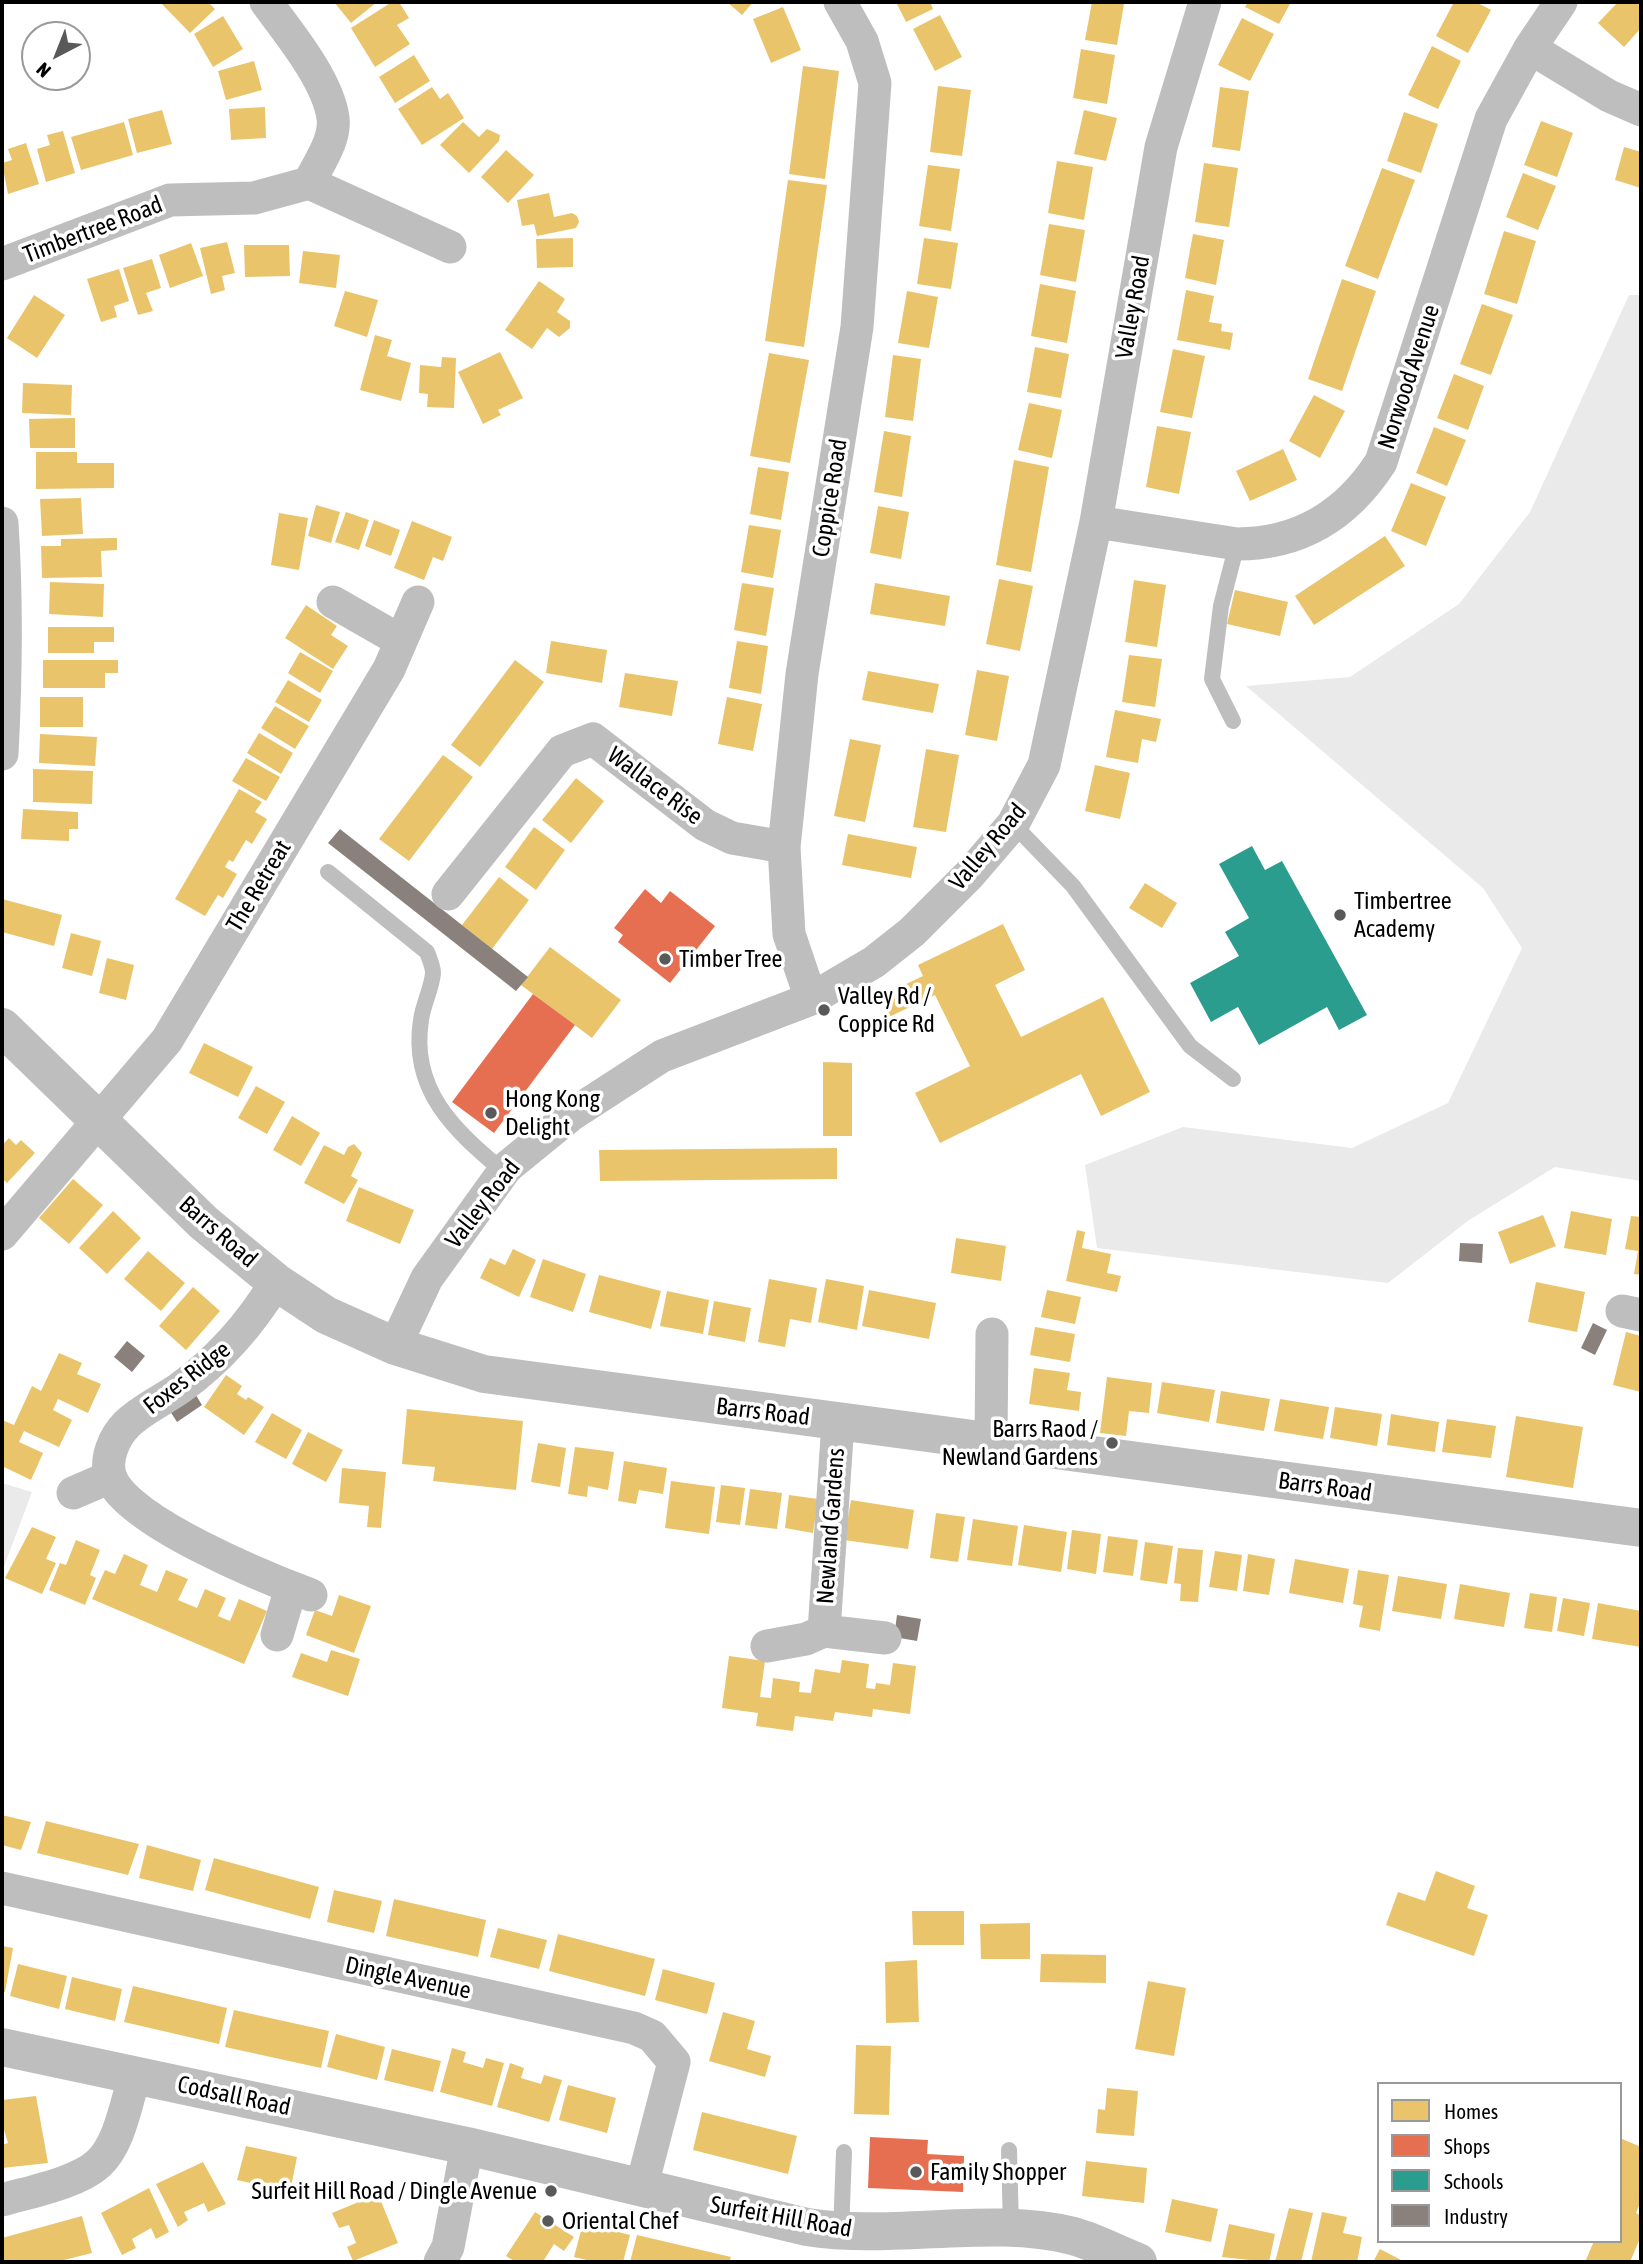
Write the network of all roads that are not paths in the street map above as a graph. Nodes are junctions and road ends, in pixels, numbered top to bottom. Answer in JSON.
{"nodes":[{"id":1,"x":266,"y":2,"type":"edge"},
{"id":2,"x":840,"y":2,"type":"edge"},
{"id":3,"x":1205,"y":2,"type":"edge"},
{"id":4,"x":1562,"y":2,"type":"edge"},
{"id":5,"x":1531,"y":48,"type":"junction"},
{"id":6,"x":1641,"y":110,"type":"edge"},
{"id":7,"x":309,"y":183,"type":"junction"},
{"id":8,"x":450,"y":247,"type":"dead end"},
{"id":9,"x":2,"y":264,"type":"edge"},
{"id":10,"x":1096,"y":522,"type":"junction"},
{"id":11,"x":2,"y":523,"type":"edge"},
{"id":12,"x":1237,"y":544,"type":"junction"},
{"id":13,"x":333,"y":602,"type":"dead end"},
{"id":14,"x":418,"y":602,"type":"dead end"},
{"id":15,"x":401,"y":641,"type":"junction"},
{"id":16,"x":1233,"y":722,"type":"dead end"},
{"id":17,"x":2,"y":754,"type":"edge"},
{"id":18,"x":1013,"y":824,"type":"junction"},
{"id":19,"x":784,"y":847,"type":"junction"},
{"id":20,"x":328,"y":872,"type":"dead end"},
{"id":21,"x":451,"y":877,"type":"dead end"},
{"id":22,"x":811,"y":999,"type":"junction"},
{"id":23,"x":2,"y":1027,"type":"edge"},
{"id":24,"x":1233,"y":1079,"type":"dead end"},
{"id":25,"x":101,"y":1121,"type":"junction"},
{"id":26,"x":503,"y":1171,"type":"junction"},
{"id":27,"x":2,"y":1234,"type":"edge"},
{"id":28,"x":276,"y":1282,"type":"junction"},
{"id":29,"x":992,"y":1334,"type":"dead end"},
{"id":30,"x":395,"y":1346,"type":"junction"},
{"id":31,"x":838,"y":1422,"type":"junction"},
{"id":32,"x":991,"y":1442,"type":"junction"},
{"id":33,"x":110,"y":1477,"type":"junction"},
{"id":34,"x":73,"y":1493,"type":"dead end"},
{"id":35,"x":1641,"y":1528,"type":"edge"},
{"id":36,"x":824,"y":1631,"type":"junction"},
{"id":37,"x":277,"y":1635,"type":"dead end"},
{"id":38,"x":884,"y":1638,"type":"dead end"},
{"id":39,"x":766,"y":1646,"type":"dead end"},
{"id":40,"x":2,"y":1888,"type":"edge"},
{"id":41,"x":2,"y":2047,"type":"edge"},
{"id":42,"x":135,"y":2075,"type":"junction"},
{"id":43,"x":467,"y":2146,"type":"junction"},
{"id":44,"x":1009,"y":2150,"type":"dead end"},
{"id":45,"x":844,"y":2152,"type":"dead end"},
{"id":46,"x":641,"y":2189,"type":"junction"},
{"id":47,"x":2,"y":2200,"type":"edge"},
{"id":48,"x":1011,"y":2230,"type":"junction"},
{"id":49,"x":841,"y":2232,"type":"junction"},
{"id":50,"x":440,"y":2262,"type":"edge"},
{"id":51,"x":1138,"y":2262,"type":"edge"}],
"edges":[{"from":1,"to":7,"type":"street"},
{"from":2,"to":19,"type":"street","name":"Coppice Road"},
{"from":3,"to":10,"type":"street","name":"Valley Road"},
{"from":4,"to":5,"type":"street","name":"Norwood Avenue"},
{"from":5,"to":6,"type":"street"},
{"from":5,"to":12,"type":"street","name":"Norwood Avenue"},
{"from":7,"to":8,"type":"street"},
{"from":7,"to":9,"type":"street","name":"Timbertree Road"},
{"from":10,"to":12,"type":"street","name":"Norwood Avenue"},
{"from":10,"to":18,"type":"street","name":"Valley Road"},
{"from":11,"to":17,"type":"street"},
{"from":12,"to":16,"type":"lane"},
{"from":13,"to":15,"type":"street"},
{"from":14,"to":15,"type":"street","name":"The Retreat"},
{"from":15,"to":25,"type":"street","name":"The Retreat"},
{"from":18,"to":22,"type":"street","name":"Valley Road"},
{"from":18,"to":24,"type":"lane"},
{"from":19,"to":21,"type":"street","name":"Wallace Rise"},
{"from":19,"to":22,"type":"street","name":"Coppice Road"},
{"from":20,"to":26,"type":"lane"},
{"from":22,"to":26,"type":"street","name":"Valley Road"},
{"from":23,"to":25,"type":"street","name":"Barrs Road"},
{"from":25,"to":27,"type":"street","name":"The Retreat"},
{"from":25,"to":28,"type":"street","name":"Barrs Road"},
{"from":26,"to":30,"type":"street","name":"Valley Road"},
{"from":28,"to":30,"type":"street","name":"Barrs Road"},
{"from":28,"to":33,"type":"street","name":"Foxes Ridge"},
{"from":29,"to":32,"type":"street"},
{"from":30,"to":31,"type":"street","name":"Barrs Road"},
{"from":31,"to":32,"type":"street","name":"Barrs Road"},
{"from":31,"to":36,"type":"street","name":"Newland Gardens"},
{"from":32,"to":35,"type":"street","name":"Barrs Road"},
{"from":33,"to":34,"type":"street"},
{"from":33,"to":37,"type":"street"},
{"from":36,"to":38,"type":"street","name":"Newland Gardens"},
{"from":36,"to":39,"type":"street","name":"Newland Gardens"},
{"from":40,"to":46,"type":"street","name":"Dingle Avenue"},
{"from":41,"to":42,"type":"street","name":"Codsall Road"},
{"from":42,"to":43,"type":"street","name":"Codsall Road"},
{"from":42,"to":47,"type":"street"},
{"from":43,"to":46,"type":"street","name":"Surfeit Hill Road"},
{"from":43,"to":50,"type":"street"},
{"from":44,"to":48,"type":"lane"},
{"from":45,"to":49,"type":"lane"},
{"from":46,"to":49,"type":"street","name":"Surfeit Hill Road"},
{"from":48,"to":49,"type":"street","name":"Surfeit Hill Road"},
{"from":48,"to":51,"type":"street","name":"Surfeit Hill Road"}]}
